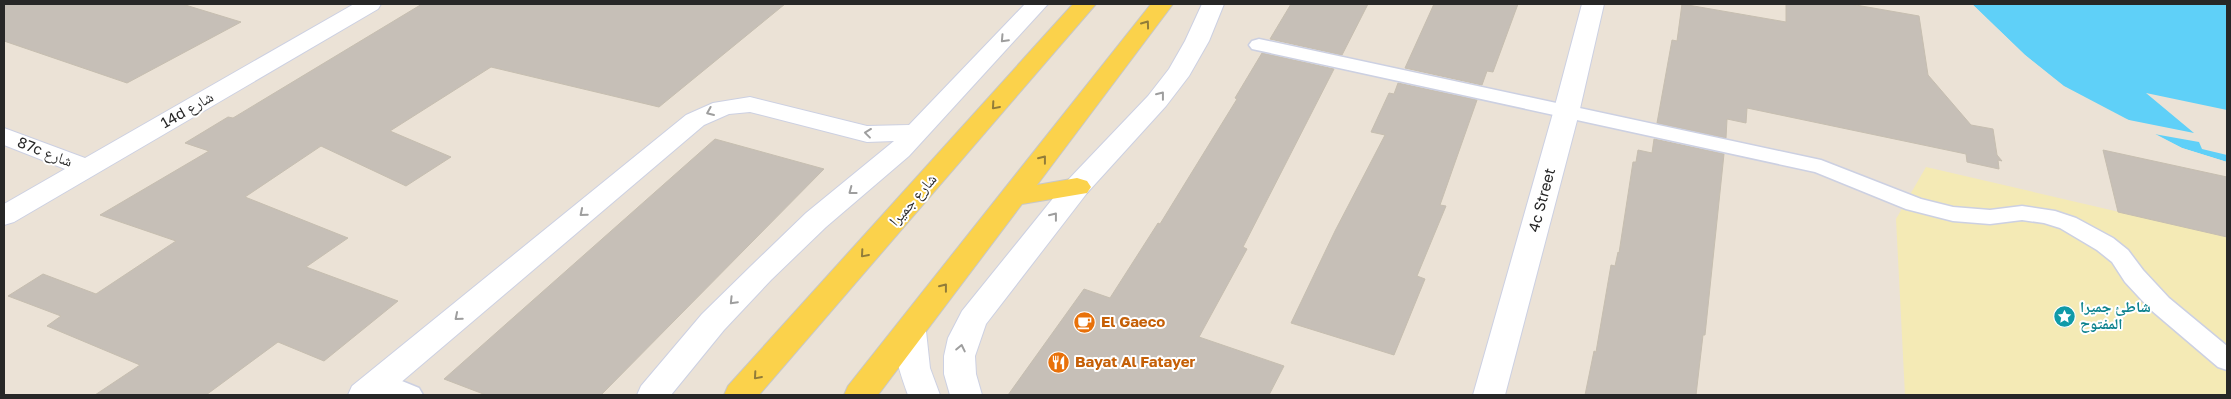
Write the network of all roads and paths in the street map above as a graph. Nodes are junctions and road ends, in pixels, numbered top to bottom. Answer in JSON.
{"nodes":[{"id":1,"x":370,"y":4,"type":"edge"},
{"id":2,"x":1037,"y":4,"type":"edge"},
{"id":3,"x":1085,"y":4,"type":"edge"},
{"id":4,"x":1162,"y":4,"type":"edge"},
{"id":5,"x":1212,"y":4,"type":"edge"},
{"id":6,"x":1593,"y":4,"type":"edge"},
{"id":7,"x":1259,"y":45,"type":"dead end"},
{"id":8,"x":1566,"y":113,"type":"junction"},
{"id":9,"x":916,"y":133,"type":"junction"},
{"id":10,"x":4,"y":136,"type":"edge"},
{"id":11,"x":87,"y":168,"type":"junction"},
{"id":12,"x":1077,"y":187,"type":"junction"},
{"id":13,"x":1014,"y":197,"type":"junction"},
{"id":14,"x":4,"y":216,"type":"edge"},
{"id":15,"x":910,"y":331,"type":"junction"},
{"id":16,"x":2227,"y":360,"type":"edge"},
{"id":17,"x":372,"y":389,"type":"edge"},
{"id":18,"x":410,"y":395,"type":"edge"},
{"id":19,"x":653,"y":395,"type":"edge"},
{"id":20,"x":740,"y":395,"type":"edge"},
{"id":21,"x":860,"y":395,"type":"edge"},
{"id":22,"x":924,"y":395,"type":"edge"},
{"id":23,"x":966,"y":395,"type":"edge"},
{"id":24,"x":1489,"y":395,"type":"edge"}],
"edges":[{"from":1,"to":11,"type":"street","name":"14d شارع"},
{"from":2,"to":9,"type":"street","one_way":true},
{"from":3,"to":20,"type":"main road","name":"شارع جميرا","one_way":true},
{"from":13,"to":4,"type":"main road","one_way":true},
{"from":12,"to":5,"type":"street","one_way":true},
{"from":6,"to":8,"type":"street","name":"4c Street"},
{"from":7,"to":8,"type":"lane"},
{"from":8,"to":16,"type":"lane"},
{"from":8,"to":24,"type":"street","name":"4c Street"},
{"from":9,"to":17,"type":"street","one_way":true},
{"from":9,"to":19,"type":"street","one_way":true},
{"from":10,"to":11,"type":"street","name":"87c شارع"},
{"from":11,"to":14,"type":"street","name":"14d شارع"},
{"from":12,"to":13,"type":"main road"},
{"from":23,"to":12,"type":"street","one_way":true},
{"from":15,"to":13,"type":"main road","one_way":true},
{"from":15,"to":21,"type":"main road"},
{"from":15,"to":22,"type":"street"},
{"from":17,"to":18,"type":"lane"}]}
